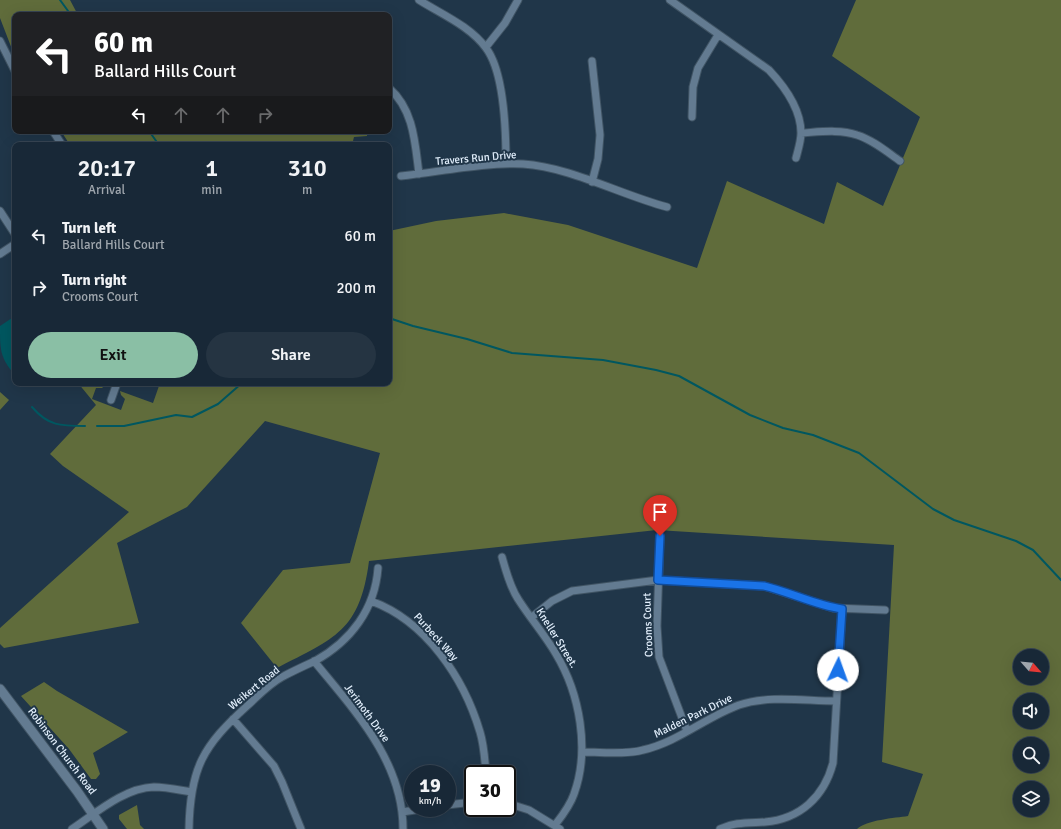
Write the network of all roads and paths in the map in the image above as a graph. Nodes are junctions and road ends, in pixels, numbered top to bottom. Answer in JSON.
{"nodes":[{"id":1,"x":419,"y":0,"type":"edge"},
{"id":2,"x":518,"y":0,"type":"edge"},
{"id":3,"x":670,"y":0,"type":"edge"},
{"id":4,"x":718,"y":35,"type":"junction"},
{"id":5,"x":0,"y":41,"type":"edge"},
{"id":6,"x":486,"y":47,"type":"junction"},
{"id":7,"x":592,"y":61,"type":"dead end"},
{"id":8,"x":12,"y":65,"type":"edge"},
{"id":9,"x":392,"y":91,"type":"edge"},
{"id":10,"x":692,"y":116,"type":"dead end"},
{"id":11,"x":801,"y":133,"type":"junction"},
{"id":12,"x":796,"y":158,"type":"dead end"},
{"id":13,"x":900,"y":161,"type":"dead end"},
{"id":14,"x":506,"y":164,"type":"junction"},
{"id":15,"x":419,"y":174,"type":"junction"},
{"id":16,"x":401,"y":176,"type":"dead end"},
{"id":17,"x":592,"y":182,"type":"junction"},
{"id":18,"x":667,"y":207,"type":"dead end"},
{"id":19,"x":0,"y":211,"type":"edge"},
{"id":20,"x":12,"y":229,"type":"edge"},
{"id":21,"x":12,"y":246,"type":"edge"},
{"id":22,"x":0,"y":254,"type":"edge"},
{"id":23,"x":116,"y":386,"type":"edge"},
{"id":24,"x":111,"y":400,"type":"dead end"},
{"id":25,"x":660,"y":536,"type":"dead end"},
{"id":26,"x":502,"y":557,"type":"dead end"},
{"id":27,"x":378,"y":568,"type":"dead end"},
{"id":28,"x":658,"y":580,"type":"junction"},
{"id":29,"x":371,"y":601,"type":"junction"},
{"id":30,"x":842,"y":609,"type":"junction"},
{"id":31,"x":885,"y":610,"type":"dead end"},
{"id":32,"x":532,"y":618,"type":"junction"},
{"id":33,"x":314,"y":661,"type":"junction"},
{"id":34,"x":0,"y":690,"type":"edge"},
{"id":35,"x":836,"y":701,"type":"junction"},
{"id":36,"x":233,"y":719,"type":"junction"},
{"id":37,"x":687,"y":731,"type":"junction"},
{"id":38,"x":583,"y":752,"type":"junction"},
{"id":39,"x":485,"y":765,"type":"edge"},
{"id":40,"x":191,"y":792,"type":"junction"},
{"id":41,"x":516,"y":806,"type":"edge"},
{"id":42,"x":402,"y":812,"type":"joint"},
{"id":43,"x":94,"y":814,"type":"junction"},
{"id":44,"x":557,"y":827,"type":"edge"},
{"id":45,"x":72,"y":829,"type":"edge"},
{"id":46,"x":103,"y":829,"type":"edge"},
{"id":47,"x":189,"y":829,"type":"edge"},
{"id":48,"x":301,"y":829,"type":"edge"},
{"id":49,"x":404,"y":829,"type":"edge"},
{"id":50,"x":720,"y":829,"type":"edge"}],
"edges":[{"from":1,"to":6,"type":"street"},
{"from":2,"to":6,"type":"street"},
{"from":3,"to":4,"type":"street"},
{"from":4,"to":10,"type":"street"},
{"from":4,"to":11,"type":"street"},
{"from":5,"to":8,"type":"street"},
{"from":6,"to":14,"type":"street"},
{"from":7,"to":17,"type":"street"},
{"from":9,"to":15,"type":"street"},
{"from":11,"to":12,"type":"street"},
{"from":11,"to":13,"type":"street"},
{"from":14,"to":15,"type":"street","name":"Travers Run Drive"},
{"from":14,"to":17,"type":"street","name":"Travers Run Drive"},
{"from":15,"to":16,"type":"street","name":"Travers Run Drive"},
{"from":17,"to":18,"type":"street","name":"Travers Run Drive"},
{"from":19,"to":20,"type":"street"},
{"from":21,"to":22,"type":"street"},
{"from":23,"to":24,"type":"street"},
{"from":25,"to":28,"type":"street","name":"Crooms Court"},
{"from":26,"to":32,"type":"street","name":"Kneller Street."},
{"from":27,"to":29,"type":"street","name":"Weikert Road"},
{"from":28,"to":30,"type":"street"},
{"from":28,"to":32,"type":"street"},
{"from":28,"to":37,"type":"street","name":"Crooms Court"},
{"from":29,"to":33,"type":"street","name":"Weikert Road"},
{"from":29,"to":39,"type":"street","name":"Purbeck Way"},
{"from":30,"to":31,"type":"street"},
{"from":30,"to":35,"type":"street"},
{"from":32,"to":38,"type":"street","name":"Kneller Street."},
{"from":33,"to":36,"type":"street","name":"Weikert Road"},
{"from":33,"to":42,"type":"street","name":"Jerimoth Drive"},
{"from":34,"to":43,"type":"street","name":"Robinson Church Road"},
{"from":35,"to":37,"type":"street","name":"Malden Park Drive"},
{"from":35,"to":50,"type":"street"},
{"from":36,"to":40,"type":"street","name":"Weikert Road"},
{"from":36,"to":48,"type":"street"},
{"from":37,"to":38,"type":"street","name":"Malden Park Drive"},
{"from":38,"to":44,"type":"street","name":"Kneller Street."},
{"from":40,"to":43,"type":"street"},
{"from":40,"to":47,"type":"street","name":"Weikert Road"},
{"from":41,"to":44,"type":"street"},
{"from":42,"to":49,"type":"street","name":"Jerimoth Drive"},
{"from":43,"to":45,"type":"street"},
{"from":43,"to":46,"type":"street","name":"Robinson Church Road"}]}
